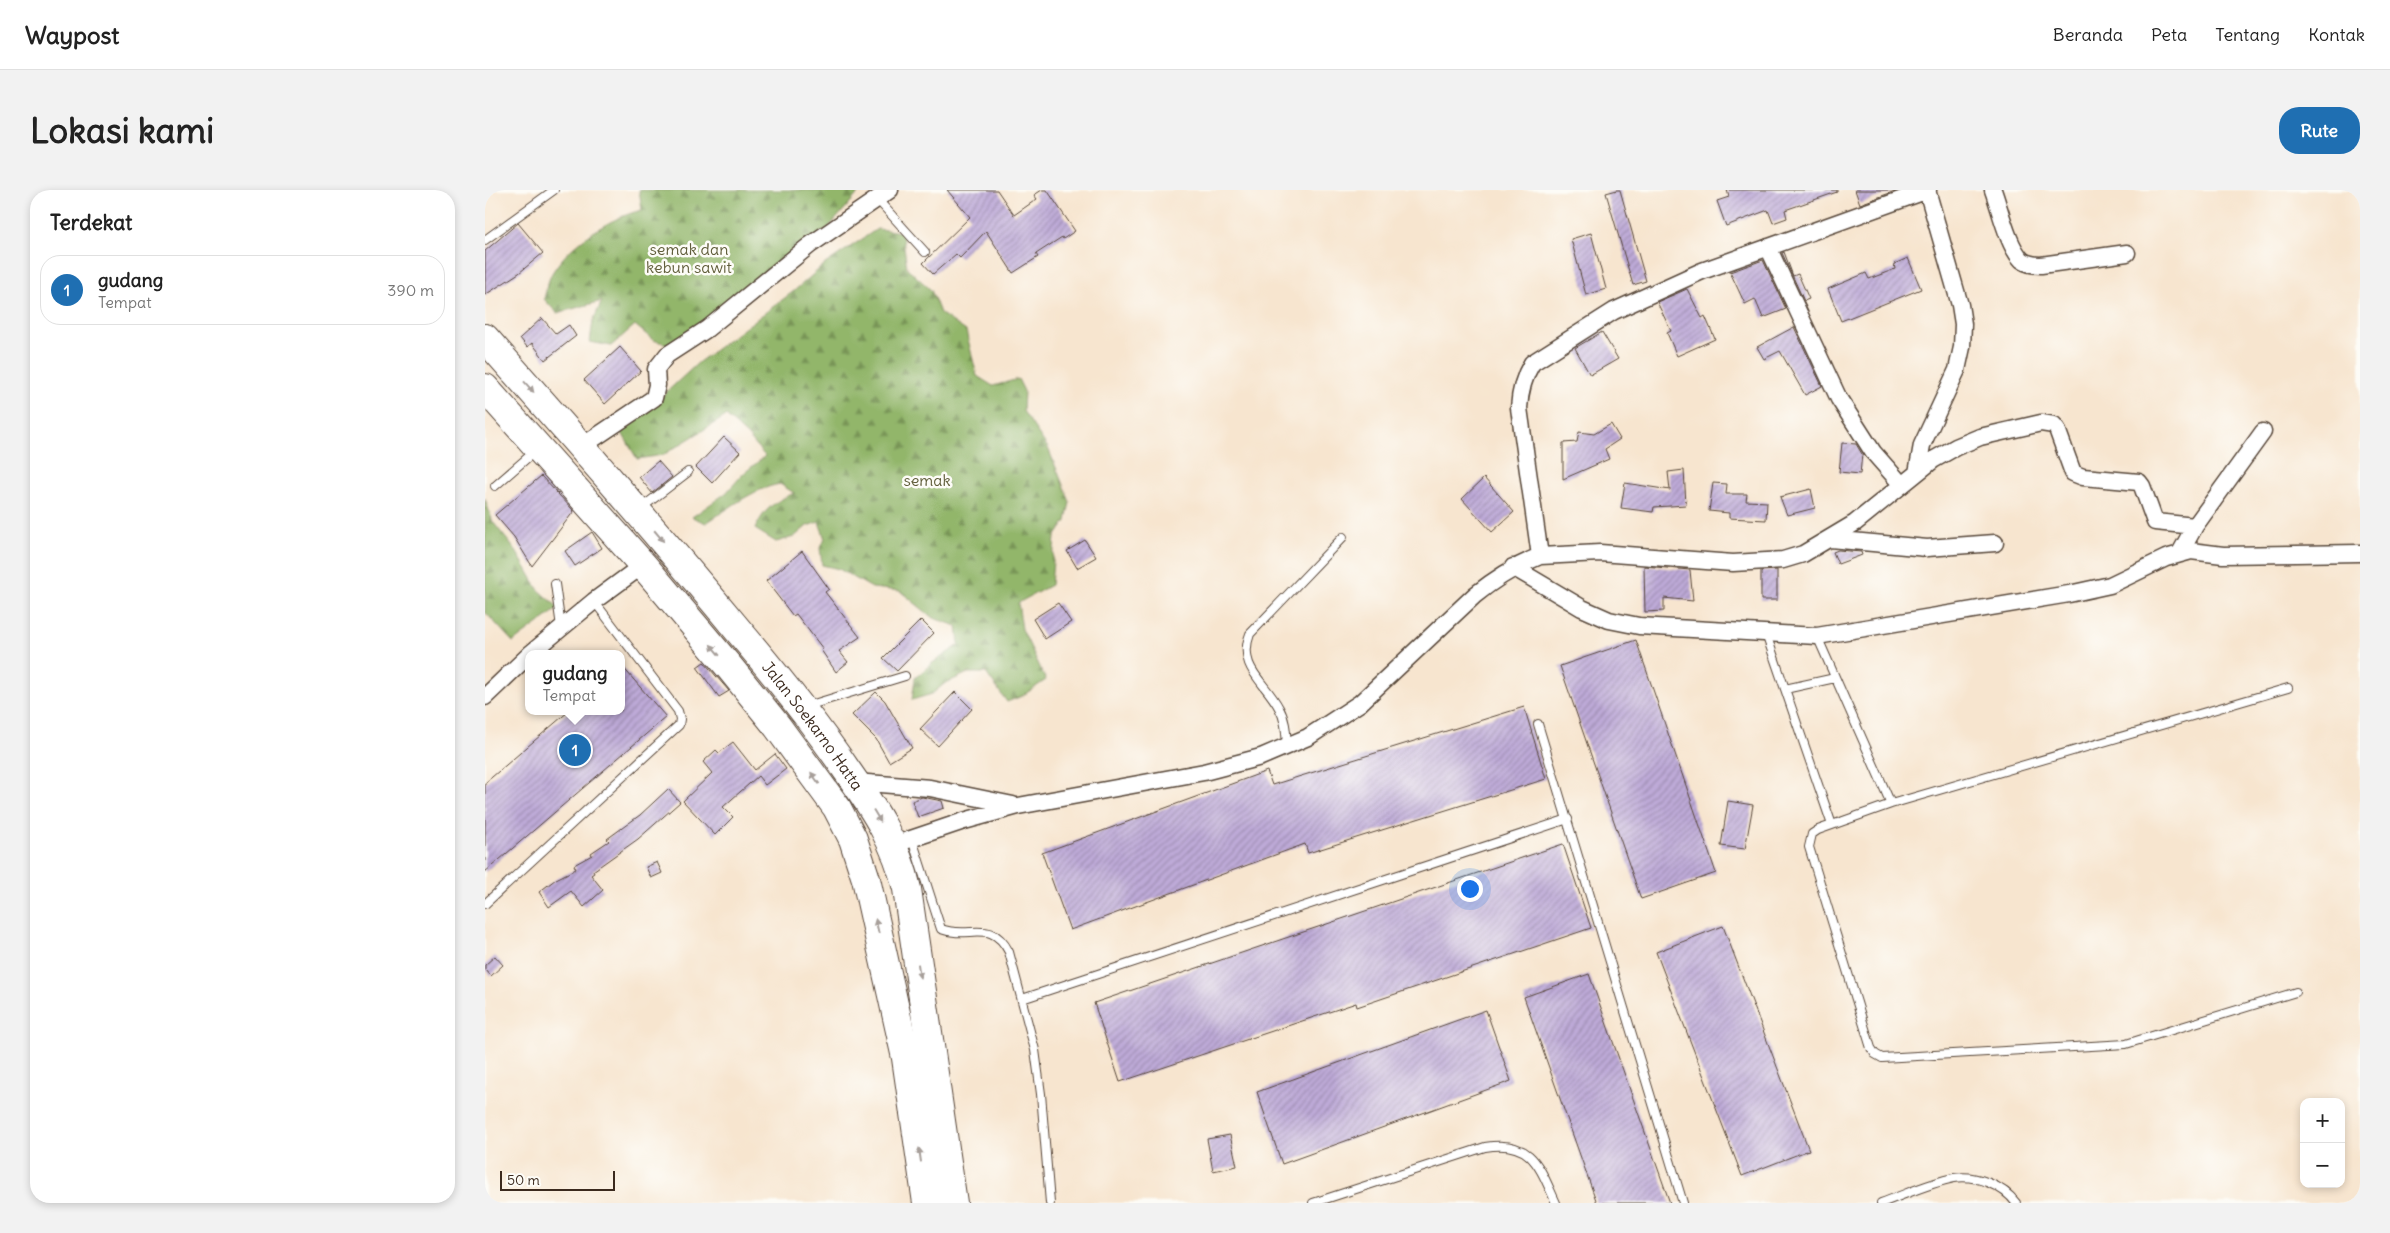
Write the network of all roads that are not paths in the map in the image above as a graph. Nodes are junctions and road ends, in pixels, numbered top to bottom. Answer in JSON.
{"nodes":[{"id":1,"x":554,"y":190,"type":"edge"},
{"id":2,"x":1928,"y":190,"type":"edge"},
{"id":3,"x":1993,"y":190,"type":"edge"},
{"id":4,"x":884,"y":194,"type":"edge"},
{"id":5,"x":485,"y":240,"type":"edge"},
{"id":6,"x":1768,"y":247,"type":"junction"},
{"id":7,"x":925,"y":252,"type":"dead end"},
{"id":8,"x":2127,"y":253,"type":"dead end"},
{"id":9,"x":485,"y":338,"type":"edge"},
{"id":10,"x":494,"y":367,"type":"edge"},
{"id":11,"x":485,"y":388,"type":"edge"},
{"id":12,"x":2263,"y":432,"type":"dead end"},
{"id":13,"x":581,"y":447,"type":"junction"},
{"id":14,"x":537,"y":449,"type":"junction"},
{"id":15,"x":688,"y":472,"type":"dead end"},
{"id":16,"x":1917,"y":473,"type":"junction"},
{"id":17,"x":1902,"y":485,"type":"junction"},
{"id":18,"x":495,"y":486,"type":"dead end"},
{"id":19,"x":638,"y":510,"type":"junction"},
{"id":20,"x":2195,"y":526,"type":"junction"},
{"id":21,"x":1343,"y":537,"type":"dead end"},
{"id":22,"x":1830,"y":538,"type":"junction"},
{"id":23,"x":1995,"y":543,"type":"dead end"},
{"id":24,"x":2180,"y":553,"type":"junction"},
{"id":25,"x":2360,"y":553,"type":"edge"},
{"id":26,"x":1540,"y":556,"type":"junction"},
{"id":27,"x":643,"y":565,"type":"junction"},
{"id":28,"x":1513,"y":567,"type":"junction"},
{"id":29,"x":555,"y":584,"type":"dead end"},
{"id":30,"x":594,"y":601,"type":"junction"},
{"id":31,"x":561,"y":627,"type":"junction"},
{"id":32,"x":1766,"y":634,"type":"junction"},
{"id":33,"x":1817,"y":636,"type":"junction"},
{"id":34,"x":534,"y":650,"type":"edge"},
{"id":35,"x":525,"y":658,"type":"edge"},
{"id":36,"x":905,"y":676,"type":"dead end"},
{"id":37,"x":1835,"y":678,"type":"junction"},
{"id":38,"x":2288,"y":688,"type":"dead end"},
{"id":39,"x":1785,"y":690,"type":"junction"},
{"id":40,"x":485,"y":697,"type":"edge"},
{"id":41,"x":801,"y":708,"type":"junction"},
{"id":42,"x":1538,"y":724,"type":"dead end"},
{"id":43,"x":1287,"y":746,"type":"junction"},
{"id":44,"x":855,"y":782,"type":"junction"},
{"id":45,"x":1891,"y":804,"type":"junction"},
{"id":46,"x":1018,"y":806,"type":"junction"},
{"id":47,"x":1568,"y":820,"type":"junction"},
{"id":48,"x":1832,"y":825,"type":"junction"},
{"id":49,"x":903,"y":842,"type":"junction"},
{"id":50,"x":485,"y":904,"type":"edge"},
{"id":51,"x":2296,"y":992,"type":"dead end"},
{"id":52,"x":1022,"y":1000,"type":"junction"},
{"id":53,"x":927,"y":1203,"type":"edge"},
{"id":54,"x":953,"y":1203,"type":"edge"},
{"id":55,"x":1050,"y":1203,"type":"edge"},
{"id":56,"x":1313,"y":1203,"type":"edge"},
{"id":57,"x":1556,"y":1203,"type":"edge"},
{"id":58,"x":1683,"y":1203,"type":"edge"},
{"id":59,"x":1881,"y":1203,"type":"edge"},
{"id":60,"x":2016,"y":1203,"type":"edge"}],
"edges":[{"from":1,"to":5,"type":"lane"},
{"from":2,"to":6,"type":"street"},
{"from":2,"to":16,"type":"street"},
{"from":3,"to":8,"type":"street"},
{"from":4,"to":7,"type":"lane"},
{"from":4,"to":13,"type":"street"},
{"from":6,"to":17,"type":"street"},
{"from":6,"to":26,"type":"street"},
{"from":9,"to":10,"type":"highway","name":"Jalan Soekarno Hatta"},
{"from":10,"to":13,"type":"highway","name":"Jalan Soekarno Hatta","one_way":true},
{"from":11,"to":14,"type":"highway","name":"Jalan Soekarno Hatta"},
{"from":12,"to":20,"type":"street"},
{"from":13,"to":19,"type":"highway","name":"Jalan Soekarno Hatta"},
{"from":14,"to":18,"type":"lane"},
{"from":14,"to":27,"type":"highway","name":"Jalan Soekarno Hatta"},
{"from":15,"to":19,"type":"lane"},
{"from":16,"to":17,"type":"street"},
{"from":16,"to":20,"type":"street"},
{"from":17,"to":22,"type":"street"},
{"from":19,"to":41,"type":"highway","name":"Jalan Soekarno Hatta","one_way":true},
{"from":20,"to":24,"type":"street"},
{"from":21,"to":43,"type":"lane"},
{"from":22,"to":23,"type":"street"},
{"from":22,"to":26,"type":"street"},
{"from":24,"to":25,"type":"street"},
{"from":24,"to":33,"type":"street"},
{"from":26,"to":28,"type":"street"},
{"from":27,"to":30,"type":"street"},
{"from":53,"to":27,"type":"highway","name":"Jalan Soekarno Hatta","one_way":true},
{"from":28,"to":32,"type":"street"},
{"from":28,"to":43,"type":"street"},
{"from":29,"to":31,"type":"lane"},
{"from":30,"to":31,"type":"street"},
{"from":30,"to":50,"type":"lane"},
{"from":31,"to":34,"type":"street"},
{"from":32,"to":33,"type":"street"},
{"from":32,"to":39,"type":"lane"},
{"from":33,"to":37,"type":"lane"},
{"from":35,"to":40,"type":"street"},
{"from":36,"to":41,"type":"lane"},
{"from":37,"to":39,"type":"lane"},
{"from":37,"to":45,"type":"lane"},
{"from":38,"to":45,"type":"lane"},
{"from":39,"to":48,"type":"lane"},
{"from":41,"to":44,"type":"highway","name":"Jalan Soekarno Hatta"},
{"from":42,"to":47,"type":"lane"},
{"from":43,"to":46,"type":"street"},
{"from":44,"to":46,"type":"street"},
{"from":44,"to":49,"type":"highway","name":"Jalan Soekarno Hatta","one_way":true},
{"from":45,"to":48,"type":"lane"},
{"from":46,"to":49,"type":"street"},
{"from":47,"to":52,"type":"lane"},
{"from":47,"to":58,"type":"lane"},
{"from":48,"to":51,"type":"lane"},
{"from":49,"to":52,"type":"lane"},
{"from":49,"to":54,"type":"highway","name":"Jalan Soekarno Hatta","one_way":true},
{"from":52,"to":55,"type":"lane"},
{"from":56,"to":57,"type":"lane"},
{"from":59,"to":60,"type":"lane"}]}
